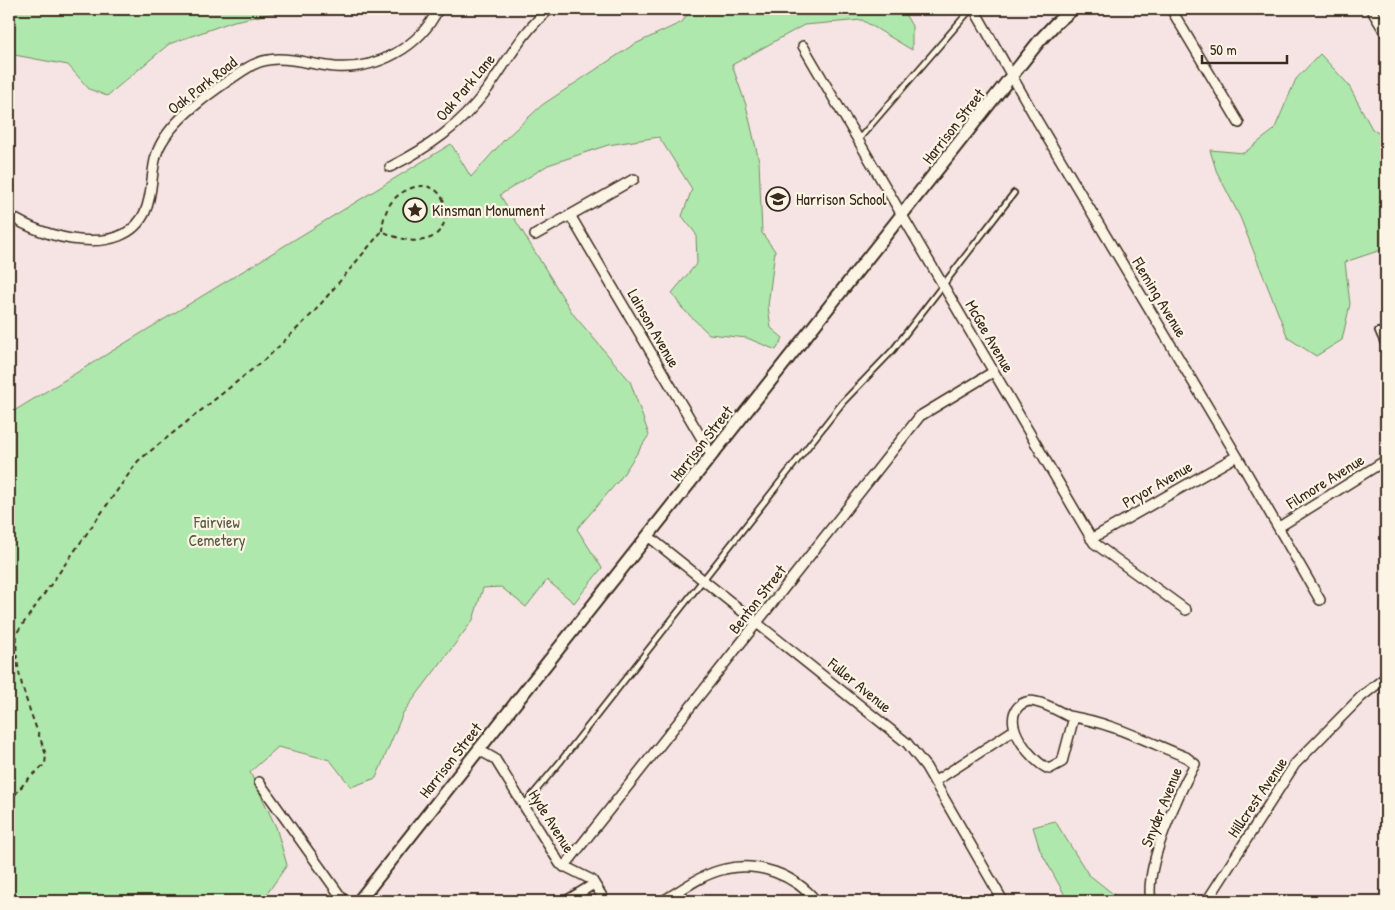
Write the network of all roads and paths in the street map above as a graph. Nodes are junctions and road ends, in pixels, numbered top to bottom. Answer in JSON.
{"nodes":[{"id":1,"x":438,"y":9,"type":"edge"},
{"id":2,"x":550,"y":9,"type":"edge"},
{"id":3,"x":973,"y":9,"type":"edge"},
{"id":4,"x":1073,"y":9,"type":"edge"},
{"id":5,"x":1172,"y":9,"type":"edge"},
{"id":6,"x":1371,"y":9,"type":"edge"},
{"id":7,"x":1386,"y":34,"type":"edge"},
{"id":8,"x":803,"y":46,"type":"dead end"},
{"id":9,"x":1012,"y":76,"type":"junction"},
{"id":10,"x":1239,"y":123,"type":"dead end"},
{"id":11,"x":858,"y":140,"type":"junction"},
{"id":12,"x":390,"y":167,"type":"dead end"},
{"id":13,"x":634,"y":179,"type":"dead end"},
{"id":14,"x":1014,"y":193,"type":"dead end"},
{"id":15,"x":570,"y":215,"type":"junction"},
{"id":16,"x":9,"y":216,"type":"edge"},
{"id":17,"x":902,"y":216,"type":"junction"},
{"id":18,"x":382,"y":231,"type":"junction"},
{"id":19,"x":535,"y":235,"type":"dead end"},
{"id":20,"x":944,"y":286,"type":"junction"},
{"id":21,"x":1378,"y":331,"type":"dead end"},
{"id":22,"x":1386,"y":349,"type":"edge"},
{"id":23,"x":993,"y":372,"type":"junction"},
{"id":24,"x":712,"y":456,"type":"junction"},
{"id":25,"x":1237,"y":456,"type":"junction"},
{"id":26,"x":1386,"y":460,"type":"edge"},
{"id":27,"x":1279,"y":527,"type":"junction"},
{"id":28,"x":648,"y":536,"type":"junction"},
{"id":29,"x":1091,"y":539,"type":"junction"},
{"id":30,"x":703,"y":580,"type":"junction"},
{"id":31,"x":1320,"y":600,"type":"dead end"},
{"id":32,"x":1186,"y":610,"type":"dead end"},
{"id":33,"x":757,"y":623,"type":"junction"},
{"id":34,"x":9,"y":631,"type":"edge"},
{"id":35,"x":18,"y":631,"type":"junction"},
{"id":36,"x":16,"y":641,"type":"junction"},
{"id":37,"x":9,"y":649,"type":"edge"},
{"id":38,"x":1386,"y":677,"type":"edge"},
{"id":39,"x":1074,"y":717,"type":"junction"},
{"id":40,"x":1014,"y":730,"type":"junction"},
{"id":41,"x":479,"y":750,"type":"junction"},
{"id":42,"x":259,"y":782,"type":"dead end"},
{"id":43,"x":934,"y":782,"type":"junction"},
{"id":44,"x":9,"y":802,"type":"edge"},
{"id":45,"x":524,"y":804,"type":"junction"},
{"id":46,"x":564,"y":867,"type":"junction"},
{"id":47,"x":594,"y":884,"type":"junction"},
{"id":48,"x":344,"y":901,"type":"edge"},
{"id":49,"x":359,"y":901,"type":"edge"},
{"id":50,"x":566,"y":901,"type":"edge"},
{"id":51,"x":605,"y":901,"type":"edge"},
{"id":52,"x":663,"y":901,"type":"edge"},
{"id":53,"x":816,"y":901,"type":"edge"},
{"id":54,"x":1003,"y":901,"type":"edge"},
{"id":55,"x":1151,"y":901,"type":"edge"},
{"id":56,"x":1207,"y":901,"type":"edge"}],
"edges":[{"from":1,"to":16,"type":"street","name":"Oak Park Road"},
{"from":2,"to":12,"type":"street","name":"Oak Park Lane"},
{"from":3,"to":9,"type":"street","name":"Fleming Avenue"},
{"from":3,"to":11,"type":"lane"},
{"from":4,"to":9,"type":"street","name":"Harrison Street"},
{"from":5,"to":10,"type":"street"},
{"from":6,"to":7,"type":"street"},
{"from":8,"to":11,"type":"street","name":"McGee Avenue"},
{"from":9,"to":17,"type":"street","name":"Harrison Street"},
{"from":9,"to":25,"type":"street","name":"Fleming Avenue"},
{"from":11,"to":17,"type":"street","name":"McGee Avenue"},
{"from":13,"to":15,"type":"street"},
{"from":14,"to":20,"type":"lane"},
{"from":15,"to":19,"type":"street"},
{"from":15,"to":24,"type":"street","name":"Lainson Avenue"},
{"from":17,"to":20,"type":"street","name":"McGee Avenue"},
{"from":17,"to":24,"type":"street","name":"Harrison Street"},
{"from":18,"to":18,"type":"path"},
{"from":18,"to":35,"type":"path"},
{"from":20,"to":23,"type":"street","name":"McGee Avenue"},
{"from":20,"to":30,"type":"lane"},
{"from":21,"to":22,"type":"lane"},
{"from":23,"to":29,"type":"street","name":"McGee Avenue"},
{"from":23,"to":33,"type":"street","name":"Benton Street"},
{"from":24,"to":28,"type":"street","name":"Harrison Street"},
{"from":25,"to":27,"type":"street","name":"Fleming Avenue"},
{"from":25,"to":29,"type":"street","name":"Pryor Avenue"},
{"from":26,"to":27,"type":"street","name":"Filmore Avenue"},
{"from":27,"to":31,"type":"street","name":"Fleming Avenue"},
{"from":28,"to":30,"type":"street","name":"Fuller Avenue"},
{"from":28,"to":41,"type":"street","name":"Harrison Street"},
{"from":29,"to":32,"type":"street","name":"McGee Avenue"},
{"from":30,"to":33,"type":"street","name":"Fuller Avenue"},
{"from":30,"to":45,"type":"lane"},
{"from":33,"to":43,"type":"street","name":"Fuller Avenue"},
{"from":33,"to":46,"type":"street","name":"Benton Street"},
{"from":34,"to":35,"type":"path"},
{"from":35,"to":36,"type":"path"},
{"from":36,"to":37,"type":"path"},
{"from":36,"to":44,"type":"path"},
{"from":38,"to":56,"type":"street","name":"Hillcrest Avenue"},
{"from":39,"to":40,"type":"street"},
{"from":39,"to":40,"type":"street"},
{"from":39,"to":55,"type":"street","name":"Snyder Avenue"},
{"from":40,"to":43,"type":"street"},
{"from":41,"to":45,"type":"street","name":"Hyde Avenue"},
{"from":41,"to":49,"type":"street","name":"Harrison Street"},
{"from":42,"to":48,"type":"street"},
{"from":43,"to":54,"type":"street","name":"Fuller Avenue"},
{"from":45,"to":46,"type":"street","name":"Hyde Avenue"},
{"from":46,"to":47,"type":"street","name":"Hyde Avenue"},
{"from":47,"to":50,"type":"street"},
{"from":47,"to":51,"type":"street","name":"Hyde Avenue"},
{"from":52,"to":53,"type":"street"}]}
